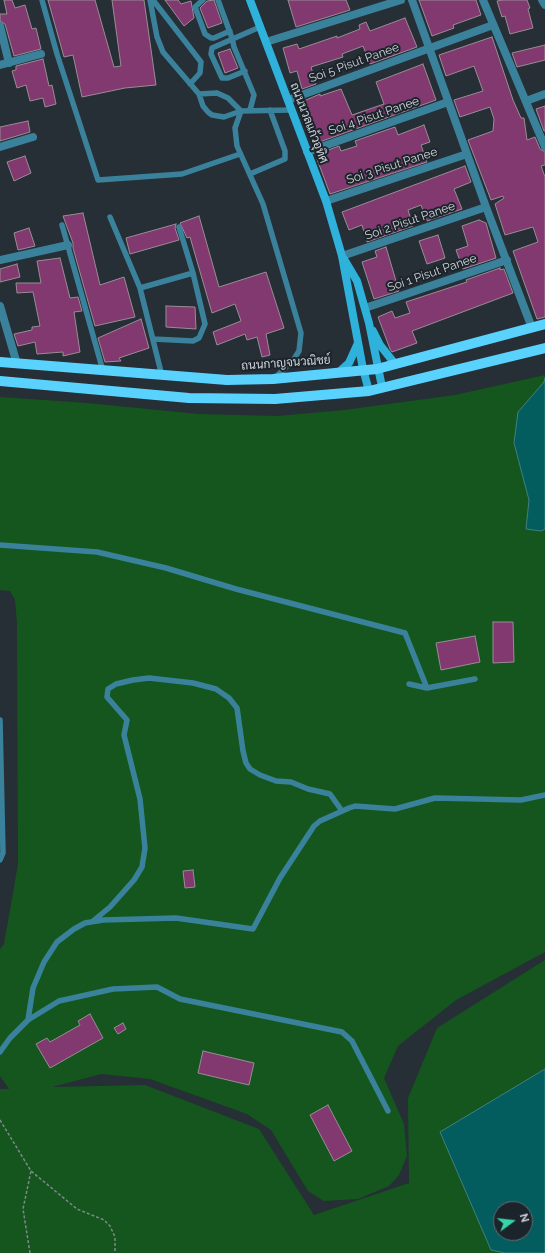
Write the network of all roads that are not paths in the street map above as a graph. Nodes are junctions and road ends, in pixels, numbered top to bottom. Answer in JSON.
{"nodes":[{"id":1,"x":42,"y":0,"type":"edge"},
{"id":2,"x":151,"y":0,"type":"edge"},
{"id":3,"x":203,"y":0,"type":"edge"},
{"id":4,"x":218,"y":0,"type":"edge"},
{"id":5,"x":250,"y":0,"type":"edge"},
{"id":6,"x":401,"y":0,"type":"edge"},
{"id":7,"x":412,"y":0,"type":"edge"},
{"id":8,"x":483,"y":0,"type":"edge"},
{"id":9,"x":542,"y":0,"type":"edge"},
{"id":10,"x":545,"y":5,"type":"edge"},
{"id":11,"x":493,"y":25,"type":"junction"},
{"id":12,"x":0,"y":26,"type":"edge"},
{"id":13,"x":260,"y":27,"type":"junction"},
{"id":14,"x":230,"y":31,"type":"junction"},
{"id":15,"x":232,"y":38,"type":"junction"},
{"id":16,"x":266,"y":42,"type":"junction"},
{"id":17,"x":429,"y":48,"type":"junction"},
{"id":18,"x":41,"y":54,"type":"dead end"},
{"id":19,"x":9,"y":63,"type":"junction"},
{"id":20,"x":0,"y":65,"type":"edge"},
{"id":21,"x":245,"y":71,"type":"junction"},
{"id":22,"x":190,"y":84,"type":"junction"},
{"id":23,"x":199,"y":94,"type":"junction"},
{"id":24,"x":545,"y":94,"type":"edge"},
{"id":25,"x":288,"y":100,"type":"junction"},
{"id":26,"x":526,"y":101,"type":"junction"},
{"id":27,"x":448,"y":102,"type":"junction"},
{"id":28,"x":250,"y":110,"type":"junction"},
{"id":29,"x":270,"y":110,"type":"junction"},
{"id":30,"x":291,"y":110,"type":"junction"},
{"id":31,"x":241,"y":111,"type":"junction"},
{"id":32,"x":34,"y":137,"type":"dead end"},
{"id":33,"x":0,"y":147,"type":"edge"},
{"id":34,"x":545,"y":147,"type":"edge"},
{"id":35,"x":307,"y":152,"type":"junction"},
{"id":36,"x":240,"y":154,"type":"junction"},
{"id":37,"x":467,"y":154,"type":"junction"},
{"id":38,"x":250,"y":174,"type":"junction"},
{"id":39,"x":326,"y":201,"type":"junction"},
{"id":40,"x":486,"y":208,"type":"junction"},
{"id":41,"x":110,"y":218,"type":"dead end"},
{"id":42,"x":62,"y":225,"type":"dead end"},
{"id":43,"x":179,"y":227,"type":"dead end"},
{"id":44,"x":68,"y":245,"type":"junction"},
{"id":45,"x":342,"y":256,"type":"junction"},
{"id":46,"x":0,"y":260,"type":"edge"},
{"id":47,"x":507,"y":260,"type":"junction"},
{"id":48,"x":193,"y":273,"type":"junction"},
{"id":49,"x":140,"y":288,"type":"junction"},
{"id":50,"x":0,"y":306,"type":"edge"},
{"id":51,"x":365,"y":308,"type":"junction"},
{"id":52,"x":369,"y":323,"type":"junction"},
{"id":53,"x":545,"y":324,"type":"edge"},
{"id":54,"x":532,"y":328,"type":"junction"},
{"id":55,"x":153,"y":339,"type":"junction"},
{"id":56,"x":358,"y":343,"type":"junction"},
{"id":57,"x":545,"y":348,"type":"edge"},
{"id":58,"x":0,"y":362,"type":"edge"},
{"id":59,"x":17,"y":364,"type":"junction"},
{"id":60,"x":395,"y":364,"type":"junction"},
{"id":61,"x":363,"y":369,"type":"junction"},
{"id":62,"x":377,"y":369,"type":"junction"},
{"id":63,"x":103,"y":372,"type":"junction"},
{"id":64,"x":339,"y":372,"type":"junction"},
{"id":65,"x":162,"y":376,"type":"junction"},
{"id":66,"x":273,"y":380,"type":"junction"},
{"id":67,"x":0,"y":381,"type":"edge"},
{"id":68,"x":382,"y":387,"type":"junction"},
{"id":69,"x":369,"y":391,"type":"junction"},
{"id":70,"x":0,"y":545,"type":"edge"},
{"id":71,"x":475,"y":679,"type":"dead end"},
{"id":72,"x":408,"y":684,"type":"dead end"},
{"id":73,"x":427,"y":688,"type":"junction"},
{"id":74,"x":0,"y":720,"type":"edge"},
{"id":75,"x":545,"y":795,"type":"edge"},
{"id":76,"x":342,"y":811,"type":"junction"},
{"id":77,"x":0,"y":860,"type":"edge"},
{"id":78,"x":91,"y":922,"type":"junction"},
{"id":79,"x":28,"y":1020,"type":"junction"},
{"id":80,"x":0,"y":1052,"type":"edge"},
{"id":81,"x":388,"y":1111,"type":"dead end"}],
"edges":[{"from":1,"to":36,"type":"lane"},
{"from":2,"to":22,"type":"lane"},
{"from":2,"to":22,"type":"lane"},
{"from":3,"to":14,"type":"lane"},
{"from":4,"to":14,"type":"lane"},
{"from":5,"to":13,"type":"street","name":"ถนนนวลแก้วอุทิศ"},
{"from":6,"to":16,"type":"street"},
{"from":7,"to":17,"type":"street"},
{"from":8,"to":11,"type":"street"},
{"from":9,"to":10,"type":"street"},
{"from":11,"to":17,"type":"street","name":"Soi 5 Pisut Panee"},
{"from":11,"to":26,"type":"street"},
{"from":12,"to":19,"type":"street"},
{"from":13,"to":15,"type":"lane"},
{"from":13,"to":16,"type":"street","name":"ถนนนวลแก้วอุทิศ"},
{"from":14,"to":15,"type":"lane"},
{"from":15,"to":21,"type":"lane"},
{"from":15,"to":21,"type":"lane"},
{"from":16,"to":25,"type":"street","name":"ถนนนวลแก้วอุทิศ"},
{"from":17,"to":25,"type":"street","name":"Soi 5 Pisut Panee"},
{"from":17,"to":27,"type":"street"},
{"from":18,"to":19,"type":"street"},
{"from":19,"to":20,"type":"street"},
{"from":21,"to":28,"type":"lane"},
{"from":22,"to":23,"type":"lane"},
{"from":23,"to":31,"type":"lane"},
{"from":23,"to":31,"type":"lane"},
{"from":24,"to":26,"type":"street"},
{"from":25,"to":30,"type":"street","name":"ถนนนวลแก้วอุทิศ"},
{"from":26,"to":34,"type":"street"},
{"from":27,"to":35,"type":"street","name":"Soi 4 Pisut Panee"},
{"from":27,"to":37,"type":"street"},
{"from":28,"to":29,"type":"lane"},
{"from":28,"to":31,"type":"lane"},
{"from":29,"to":30,"type":"lane"},
{"from":29,"to":38,"type":"lane"},
{"from":30,"to":35,"type":"street","name":"ถนนนวลแก้วอุทิศ"},
{"from":31,"to":36,"type":"lane"},
{"from":32,"to":33,"type":"street"},
{"from":35,"to":39,"type":"street","name":"ถนนนวลแก้วอุทิศ"},
{"from":36,"to":38,"type":"lane"},
{"from":37,"to":39,"type":"street","name":"Soi 3 Pisut Panee"},
{"from":37,"to":40,"type":"street"},
{"from":38,"to":66,"type":"lane"},
{"from":39,"to":45,"type":"street","name":"ถนนนวลแก้วอุทิศ"},
{"from":40,"to":45,"type":"street","name":"Soi 2 Pisut Panee"},
{"from":40,"to":47,"type":"street"},
{"from":41,"to":49,"type":"lane"},
{"from":42,"to":44,"type":"lane"},
{"from":43,"to":48,"type":"lane"},
{"from":44,"to":46,"type":"street"},
{"from":44,"to":63,"type":"lane"},
{"from":45,"to":51,"type":"street","name":"ถนนนวลแก้วอุทิศ"},
{"from":45,"to":56,"type":"street","name":"ถนนนวลแก้วอุทิศ"},
{"from":47,"to":51,"type":"street","name":"Soi 1 Pisut Panee"},
{"from":47,"to":54,"type":"street"},
{"from":48,"to":49,"type":"lane"},
{"from":48,"to":55,"type":"lane"},
{"from":49,"to":55,"type":"lane"},
{"from":50,"to":59,"type":"street"},
{"from":51,"to":52,"type":"street","name":"ถนนนวลแก้วอุทิศ"},
{"from":52,"to":60,"type":"street"},
{"from":52,"to":62,"type":"street","name":"ถนนนวลแก้วอุทิศ"},
{"from":53,"to":54,"type":"main road","name":"ถนนกาญจนวณิชย์"},
{"from":54,"to":60,"type":"main road","name":"ถนนกาญจนวณิชย์"},
{"from":55,"to":65,"type":"lane"},
{"from":56,"to":61,"type":"street","name":"ถนนนวลแก้วอุทิศ"},
{"from":56,"to":64,"type":"street"},
{"from":57,"to":68,"type":"main road"},
{"from":58,"to":59,"type":"main road","name":"ถนนกาญจนวณิชย์"},
{"from":59,"to":63,"type":"main road","name":"ถนนกาญจนวณิชย์"},
{"from":60,"to":62,"type":"main road","name":"ถนนกาญจนวณิชย์"},
{"from":61,"to":62,"type":"main road","name":"ถนนกาญจนวณิชย์"},
{"from":61,"to":64,"type":"main road","name":"ถนนกาญจนวณิชย์"},
{"from":61,"to":69,"type":"street","name":"ถนนนวลแก้วอุทิศ"},
{"from":62,"to":68,"type":"street","name":"ถนนนวลแก้วอุทิศ"},
{"from":63,"to":65,"type":"main road","name":"ถนนกาญจนวณิชย์"},
{"from":64,"to":66,"type":"main road","name":"ถนนกาญจนวณิชย์"},
{"from":65,"to":66,"type":"main road","name":"ถนนกาญจนวณิชย์"},
{"from":67,"to":69,"type":"main road"},
{"from":68,"to":69,"type":"main road"},
{"from":70,"to":73,"type":"lane"},
{"from":71,"to":73,"type":"lane"},
{"from":72,"to":73,"type":"lane"},
{"from":74,"to":77,"type":"lane"},
{"from":75,"to":76,"type":"lane"},
{"from":76,"to":78,"type":"lane"},
{"from":76,"to":78,"type":"lane"},
{"from":78,"to":79,"type":"lane"},
{"from":79,"to":80,"type":"lane"},
{"from":79,"to":81,"type":"lane"}]}
